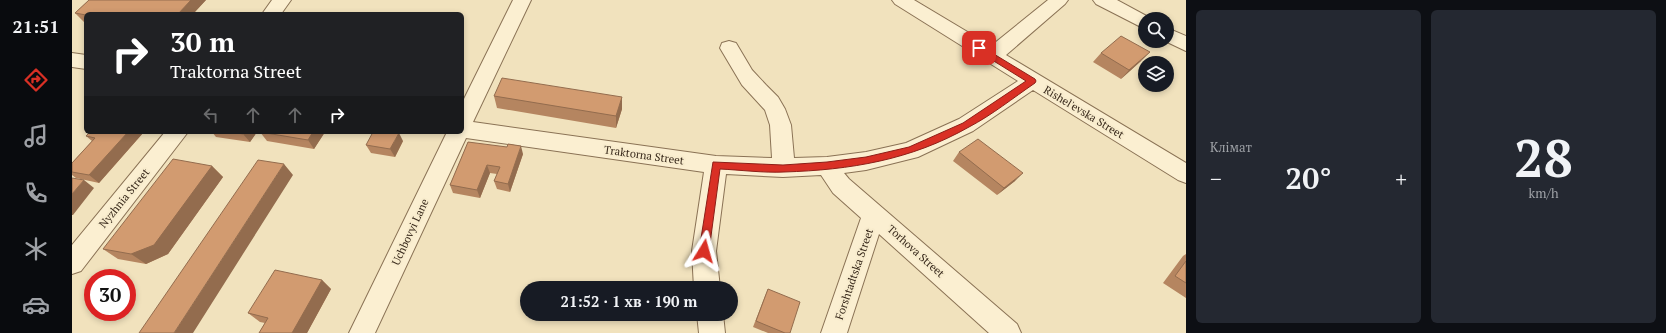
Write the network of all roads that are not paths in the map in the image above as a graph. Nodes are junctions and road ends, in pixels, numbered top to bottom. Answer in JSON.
{"nodes":[{"id":1,"x":282,"y":0,"type":"edge"},
{"id":2,"x":522,"y":0,"type":"edge"},
{"id":3,"x":901,"y":0,"type":"edge"},
{"id":4,"x":1059,"y":0,"type":"edge"},
{"id":5,"x":1102,"y":0,"type":"edge"},
{"id":6,"x":273,"y":12,"type":"edge"},
{"id":7,"x":1138,"y":18,"type":"edge"},
{"id":8,"x":1174,"y":38,"type":"edge"},
{"id":9,"x":1186,"y":44,"type":"edge"},
{"id":10,"x":729,"y":48,"type":"dead end"},
{"id":11,"x":992,"y":56,"type":"junction"},
{"id":12,"x":72,"y":60,"type":"edge"},
{"id":13,"x":84,"y":62,"type":"edge"},
{"id":14,"x":1032,"y":81,"type":"junction"},
{"id":15,"x":464,"y":120,"type":"edge"},
{"id":16,"x":464,"y":129,"type":"edge"},
{"id":17,"x":175,"y":134,"type":"edge"},
{"id":18,"x":457,"y":134,"type":"edge"},
{"id":19,"x":716,"y":165,"type":"junction"},
{"id":20,"x":827,"y":166,"type":"junction"},
{"id":21,"x":783,"y":168,"type":"junction"},
{"id":22,"x":1186,"y":174,"type":"edge"},
{"id":23,"x":874,"y":214,"type":"junction"},
{"id":24,"x":72,"y":263,"type":"edge"},
{"id":25,"x":706,"y":281,"type":"edge"},
{"id":26,"x":711,"y":321,"type":"edge"},
{"id":27,"x":362,"y":333,"type":"edge"},
{"id":28,"x":712,"y":333,"type":"edge"},
{"id":29,"x":834,"y":333,"type":"edge"},
{"id":30,"x":1008,"y":333,"type":"edge"}],
"edges":[{"from":1,"to":6,"type":"street"},
{"from":2,"to":15,"type":"street"},
{"from":3,"to":11,"type":"street","name":"Rishel'evska Street"},
{"from":4,"to":11,"type":"street"},
{"from":5,"to":7,"type":"street"},
{"from":8,"to":9,"type":"street"},
{"from":10,"to":21,"type":"street"},
{"from":11,"to":14,"type":"street","name":"Rishel'evska Street"},
{"from":12,"to":13,"type":"street"},
{"from":14,"to":20,"type":"street"},
{"from":14,"to":22,"type":"street","name":"Rishel'evska Street"},
{"from":16,"to":19,"type":"street","name":"Traktorna Street"},
{"from":17,"to":24,"type":"street","name":"Nyzhnia Street"},
{"from":18,"to":27,"type":"street","name":"Uchbovyi Lane"},
{"from":19,"to":21,"type":"street","name":"Traktorna Street"},
{"from":19,"to":25,"type":"street"},
{"from":20,"to":21,"type":"street","name":"Traktorna Street"},
{"from":20,"to":23,"type":"street","name":"Torhova Street"},
{"from":23,"to":29,"type":"street","name":"Forshtadtska Street"},
{"from":23,"to":30,"type":"street","name":"Torhova Street"},
{"from":26,"to":28,"type":"street"}]}
